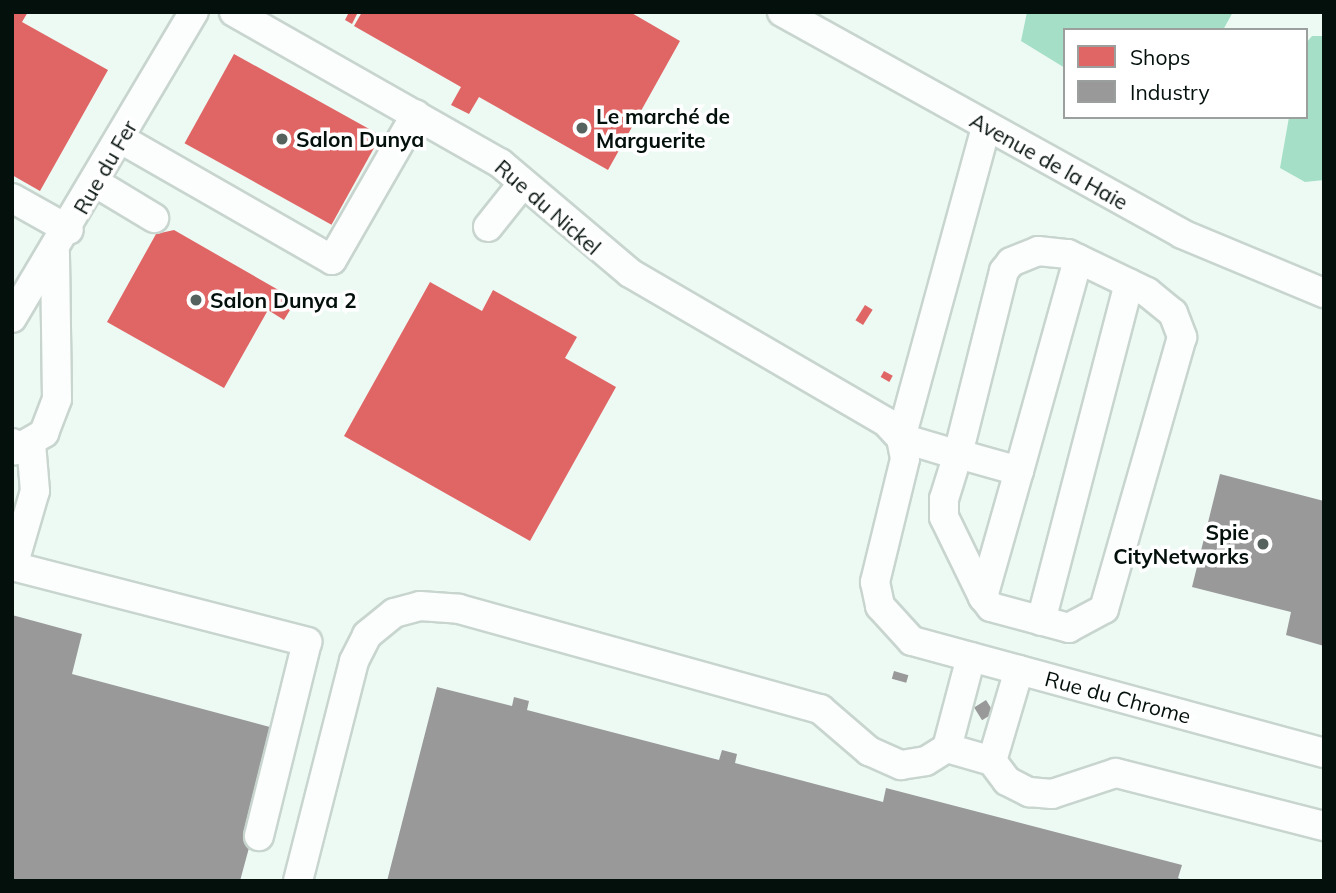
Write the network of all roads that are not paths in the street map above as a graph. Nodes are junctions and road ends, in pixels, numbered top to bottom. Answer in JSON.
{"nodes":[{"id":1,"x":194,"y":12,"type":"edge"},
{"id":2,"x":234,"y":12,"type":"edge"},
{"id":3,"x":782,"y":12,"type":"edge"},
{"id":4,"x":416,"y":114,"type":"junction"},
{"id":5,"x":986,"y":127,"type":"junction"},
{"id":6,"x":121,"y":139,"type":"junction"},
{"id":7,"x":96,"y":183,"type":"junction"},
{"id":8,"x":523,"y":183,"type":"junction"},
{"id":9,"x":12,"y":198,"type":"edge"},
{"id":10,"x":154,"y":218,"type":"dead end"},
{"id":11,"x":488,"y":227,"type":"dead end"},
{"id":12,"x":62,"y":241,"type":"junction"},
{"id":13,"x":1078,"y":259,"type":"junction"},
{"id":14,"x":1129,"y":283,"type":"junction"},
{"id":15,"x":1324,"y":293,"type":"edge"},
{"id":16,"x":12,"y":318,"type":"edge"},
{"id":17,"x":901,"y":438,"type":"junction"},
{"id":18,"x":17,"y":449,"type":"edge"},
{"id":19,"x":958,"y":454,"type":"junction"},
{"id":20,"x":1019,"y":471,"type":"junction"},
{"id":21,"x":13,"y":566,"type":"edge"},
{"id":22,"x":983,"y":597,"type":"junction"},
{"id":23,"x":1041,"y":621,"type":"junction"},
{"id":24,"x":971,"y":657,"type":"junction"},
{"id":25,"x":1019,"y":670,"type":"junction"},
{"id":26,"x":947,"y":748,"type":"junction"},
{"id":27,"x":1324,"y":753,"type":"edge"},
{"id":28,"x":992,"y":761,"type":"junction"},
{"id":29,"x":1324,"y":826,"type":"edge"},
{"id":30,"x":258,"y":836,"type":"dead end"},
{"id":31,"x":298,"y":881,"type":"edge"}],
"edges":[{"from":1,"to":6,"type":"street","name":"Rue du Fer"},
{"from":2,"to":4,"type":"street","name":"Rue du Nickel"},
{"from":3,"to":5,"type":"street","name":"Avenue de la Haie"},
{"from":4,"to":6,"type":"street"},
{"from":4,"to":8,"type":"street","name":"Rue du Nickel"},
{"from":5,"to":15,"type":"street","name":"Avenue de la Haie"},
{"from":5,"to":17,"type":"street"},
{"from":6,"to":7,"type":"street","name":"Rue du Fer"},
{"from":7,"to":10,"type":"street"},
{"from":7,"to":12,"type":"street","name":"Rue du Fer"},
{"from":8,"to":11,"type":"street"},
{"from":8,"to":17,"type":"street","name":"Rue du Nickel"},
{"from":9,"to":12,"type":"street"},
{"from":12,"to":16,"type":"street","name":"Rue du Fer"},
{"from":12,"to":18,"type":"street"},
{"from":13,"to":14,"type":"street"},
{"from":13,"to":19,"type":"street"},
{"from":13,"to":20,"type":"street"},
{"from":14,"to":23,"type":"street"},
{"from":14,"to":23,"type":"street"},
{"from":17,"to":19,"type":"street"},
{"from":17,"to":24,"type":"street","name":"Rue du Chrome"},
{"from":18,"to":21,"type":"street"},
{"from":19,"to":20,"type":"street"},
{"from":19,"to":22,"type":"street"},
{"from":20,"to":22,"type":"street"},
{"from":21,"to":30,"type":"street"},
{"from":22,"to":23,"type":"street"},
{"from":24,"to":25,"type":"street","name":"Rue du Chrome"},
{"from":24,"to":26,"type":"street"},
{"from":25,"to":27,"type":"street","name":"Rue du Chrome"},
{"from":25,"to":28,"type":"street"},
{"from":26,"to":28,"type":"street"},
{"from":26,"to":31,"type":"street"},
{"from":28,"to":29,"type":"street"}]}
